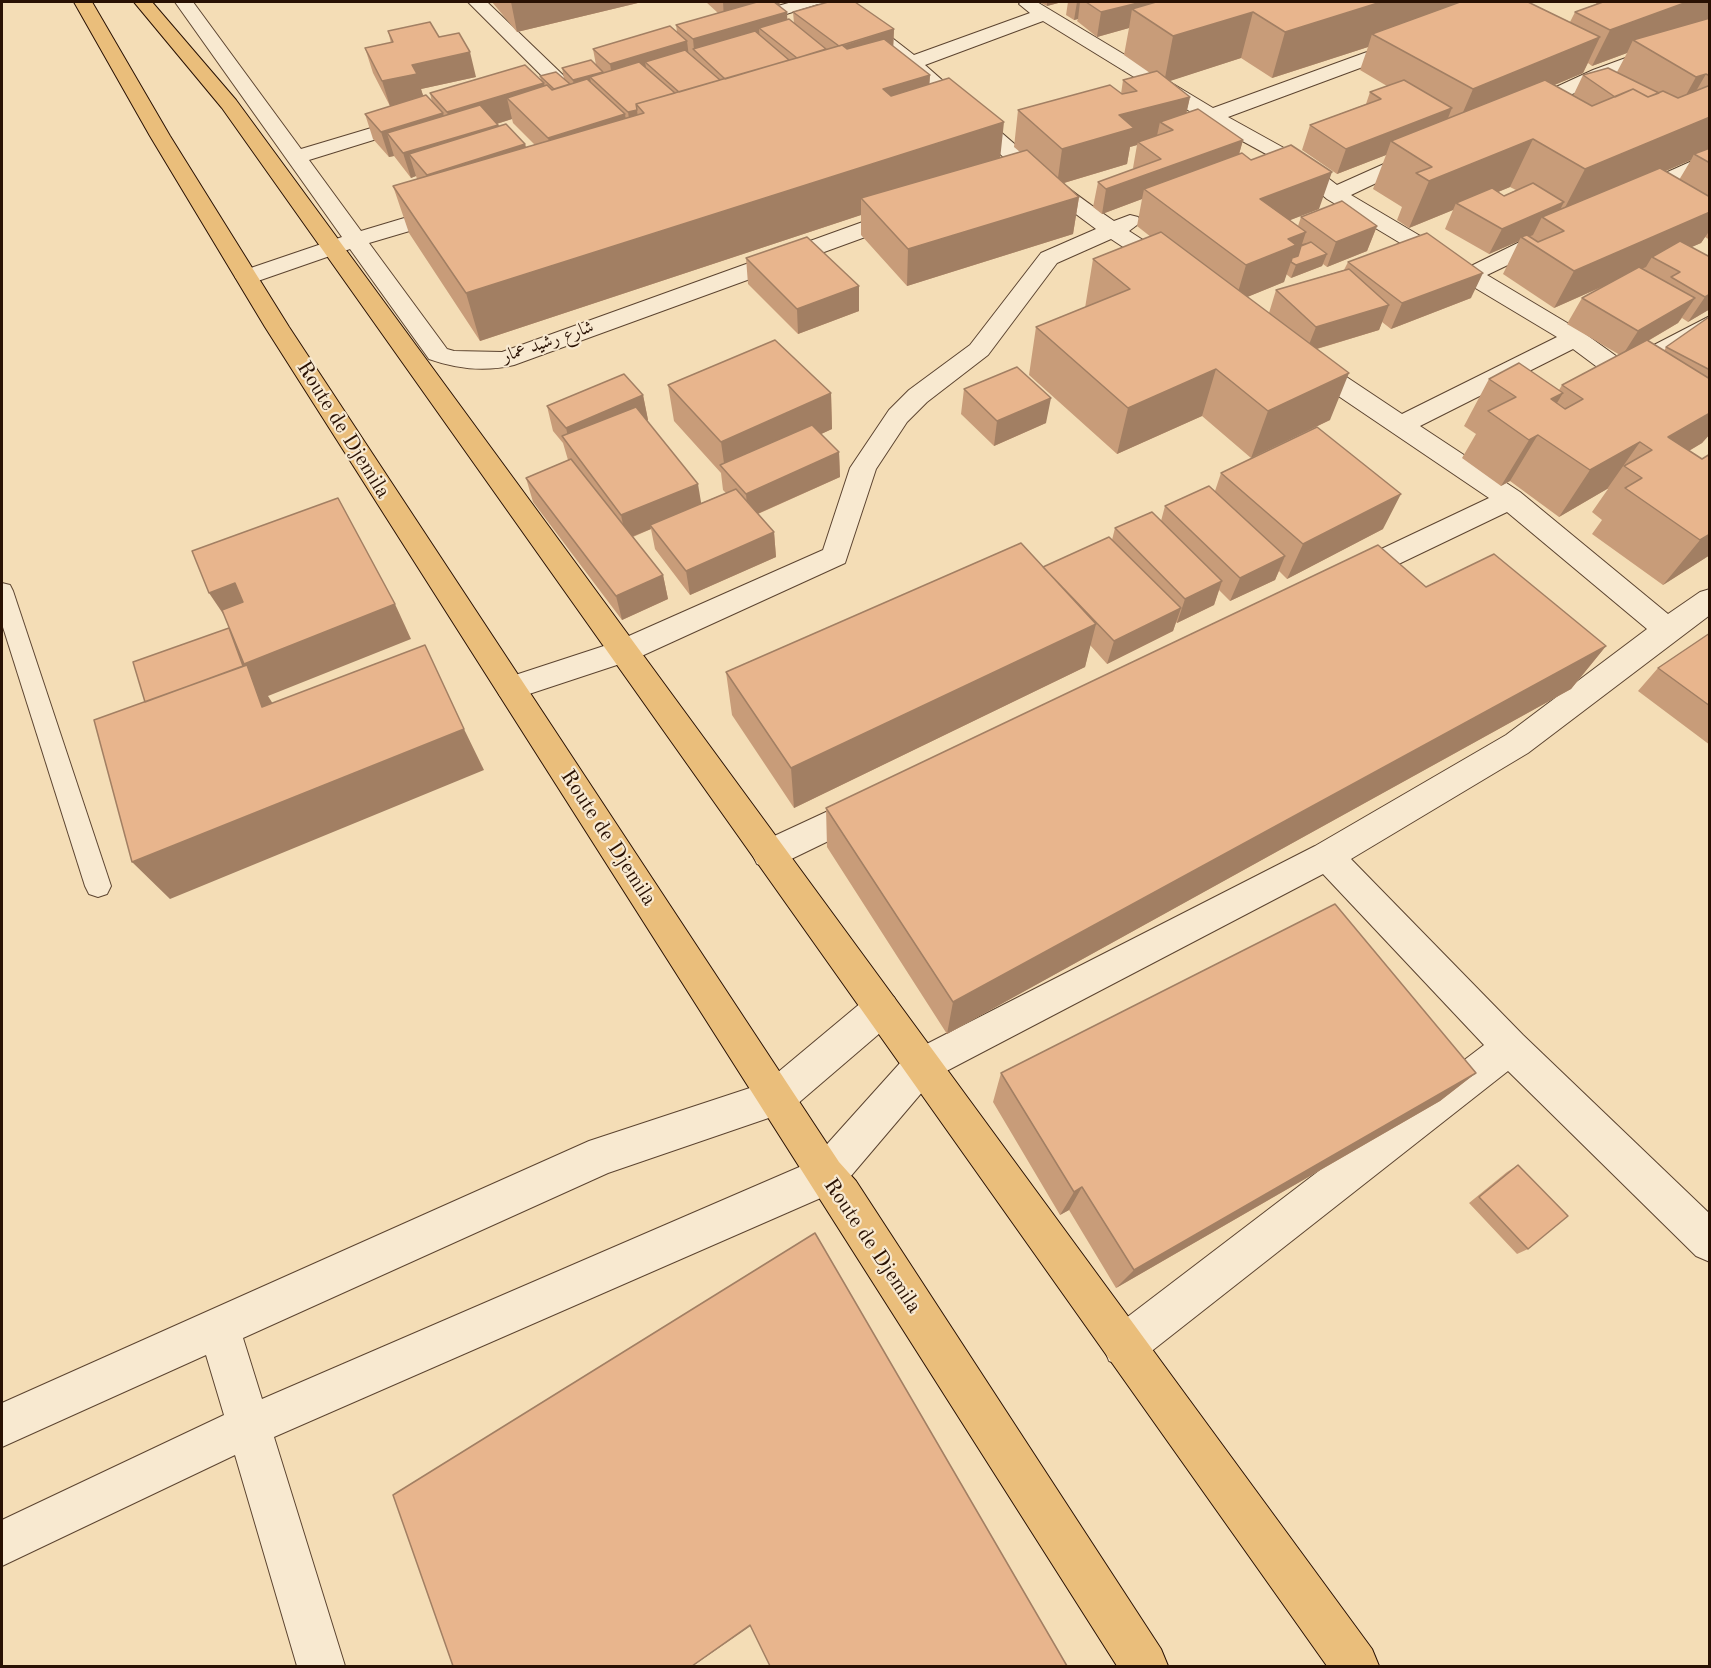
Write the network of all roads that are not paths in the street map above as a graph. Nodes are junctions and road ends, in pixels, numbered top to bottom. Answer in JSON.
{"nodes":[{"id":1,"x":83,"y":2,"type":"edge"},
{"id":2,"x":143,"y":2,"type":"edge"},
{"id":3,"x":184,"y":2,"type":"edge"},
{"id":4,"x":477,"y":2,"type":"edge"},
{"id":5,"x":810,"y":2,"type":"edge"},
{"id":6,"x":825,"y":2,"type":"edge"},
{"id":7,"x":1024,"y":2,"type":"edge"},
{"id":8,"x":1046,"y":15,"type":"junction"},
{"id":9,"x":722,"y":28,"type":"edge"},
{"id":10,"x":1710,"y":33,"type":"edge"},
{"id":11,"x":1421,"y":38,"type":"edge"},
{"id":12,"x":1126,"y":42,"type":"dead end"},
{"id":13,"x":1104,"y":49,"type":"junction"},
{"id":14,"x":914,"y":63,"type":"junction"},
{"id":15,"x":1580,"y":63,"type":"edge"},
{"id":16,"x":578,"y":72,"type":"edge"},
{"id":17,"x":879,"y":74,"type":"edge"},
{"id":18,"x":1600,"y":74,"type":"junction"},
{"id":19,"x":556,"y":79,"type":"junction"},
{"id":20,"x":1620,"y":85,"type":"edge"},
{"id":21,"x":534,"y":86,"type":"edge"},
{"id":22,"x":432,"y":116,"type":"edge"},
{"id":23,"x":1211,"y":116,"type":"junction"},
{"id":24,"x":1505,"y":117,"type":"edge"},
{"id":25,"x":1441,"y":146,"type":"edge"},
{"id":26,"x":297,"y":157,"type":"junction"},
{"id":27,"x":1710,"y":159,"type":"edge"},
{"id":28,"x":1295,"y":162,"type":"junction"},
{"id":29,"x":1263,"y":174,"type":"edge"},
{"id":30,"x":1335,"y":194,"type":"junction"},
{"id":31,"x":471,"y":205,"type":"edge"},
{"id":32,"x":1615,"y":205,"type":"edge"},
{"id":33,"x":919,"y":209,"type":"edge"},
{"id":34,"x":1155,"y":213,"type":"edge"},
{"id":35,"x":1573,"y":225,"type":"edge"},
{"id":36,"x":1112,"y":228,"type":"junction"},
{"id":37,"x":345,"y":244,"type":"junction"},
{"id":38,"x":1468,"y":276,"type":"junction"},
{"id":39,"x":247,"y":277,"type":"junction"},
{"id":40,"x":1189,"y":281,"type":"edge"},
{"id":41,"x":1710,"y":323,"type":"edge"},
{"id":42,"x":1575,"y":338,"type":"junction"},
{"id":43,"x":1284,"y":347,"type":"edge"},
{"id":44,"x":1622,"y":372,"type":"junction"},
{"id":45,"x":1710,"y":425,"type":"edge"},
{"id":46,"x":1399,"y":426,"type":"junction"},
{"id":47,"x":1510,"y":499,"type":"junction"},
{"id":48,"x":1328,"y":586,"type":"edge"},
{"id":49,"x":2,"y":591,"type":"edge"},
{"id":50,"x":1693,"y":619,"type":"edge"},
{"id":51,"x":624,"y":651,"type":"junction"},
{"id":52,"x":511,"y":688,"type":"junction"},
{"id":53,"x":887,"y":797,"type":"edge"},
{"id":54,"x":769,"y":854,"type":"junction"},
{"id":55,"x":1327,"y":856,"type":"junction"},
{"id":56,"x":98,"y":886,"type":"dead end"},
{"id":57,"x":881,"y":1009,"type":"junction"},
{"id":58,"x":1510,"y":1047,"type":"junction"},
{"id":59,"x":922,"y":1065,"type":"junction"},
{"id":60,"x":776,"y":1098,"type":"junction"},
{"id":61,"x":825,"y":1176,"type":"junction"},
{"id":62,"x":1710,"y":1242,"type":"edge"},
{"id":63,"x":219,"y":1329,"type":"junction"},
{"id":64,"x":1124,"y":1346,"type":"junction"},
{"id":65,"x":2,"y":1425,"type":"edge"},
{"id":66,"x":249,"y":1426,"type":"junction"},
{"id":67,"x":2,"y":1543,"type":"edge"},
{"id":68,"x":321,"y":1666,"type":"edge"},
{"id":69,"x":1144,"y":1666,"type":"edge"},
{"id":70,"x":1355,"y":1666,"type":"edge"}],
"edges":[{"from":1,"to":39,"type":"main road","name":"Route de Djemila"},
{"from":2,"to":37,"type":"main road"},
{"from":3,"to":26,"type":"street","name":"شارع رشيد عمار"},
{"from":4,"to":19,"type":"street"},
{"from":5,"to":9,"type":"street"},
{"from":6,"to":14,"type":"street"},
{"from":7,"to":8,"type":"street"},
{"from":8,"to":13,"type":"street"},
{"from":8,"to":14,"type":"street"},
{"from":10,"to":18,"type":"street"},
{"from":11,"to":23,"type":"street"},
{"from":12,"to":13,"type":"street"},
{"from":13,"to":23,"type":"street"},
{"from":14,"to":17,"type":"street"},
{"from":14,"to":36,"type":"street"},
{"from":15,"to":18,"type":"street"},
{"from":16,"to":19,"type":"street"},
{"from":18,"to":20,"type":"street"},
{"from":18,"to":24,"type":"street"},
{"from":19,"to":21,"type":"street"},
{"from":22,"to":26,"type":"street"},
{"from":23,"to":28,"type":"street"},
{"from":25,"to":30,"type":"street"},
{"from":26,"to":37,"type":"street","name":"شارع رشيد عمار"},
{"from":27,"to":32,"type":"street"},
{"from":28,"to":29,"type":"street"},
{"from":28,"to":30,"type":"street"},
{"from":30,"to":38,"type":"street"},
{"from":31,"to":37,"type":"street"},
{"from":33,"to":37,"type":"street","name":"شارع رشيد عمار"},
{"from":34,"to":36,"type":"street"},
{"from":35,"to":38,"type":"street"},
{"from":36,"to":40,"type":"street"},
{"from":36,"to":51,"type":"street"},
{"from":37,"to":39,"type":"street"},
{"from":37,"to":51,"type":"main road"},
{"from":38,"to":42,"type":"street"},
{"from":39,"to":52,"type":"main road","name":"Route de Djemila"},
{"from":41,"to":44,"type":"street"},
{"from":42,"to":44,"type":"street"},
{"from":42,"to":46,"type":"street"},
{"from":43,"to":46,"type":"street"},
{"from":44,"to":45,"type":"street"},
{"from":46,"to":47,"type":"street"},
{"from":47,"to":48,"type":"street"},
{"from":47,"to":50,"type":"street"},
{"from":49,"to":56,"type":"lane"},
{"from":50,"to":55,"type":"street"},
{"from":51,"to":52,"type":"street"},
{"from":51,"to":54,"type":"main road"},
{"from":52,"to":60,"type":"main road","name":"Route de Djemila"},
{"from":53,"to":54,"type":"street"},
{"from":54,"to":57,"type":"main road"},
{"from":55,"to":58,"type":"street"},
{"from":55,"to":59,"type":"street"},
{"from":57,"to":59,"type":"main road"},
{"from":57,"to":60,"type":"street"},
{"from":58,"to":62,"type":"street"},
{"from":58,"to":64,"type":"street"},
{"from":59,"to":61,"type":"street"},
{"from":59,"to":64,"type":"main road"},
{"from":60,"to":61,"type":"main road","name":"Route de Djemila"},
{"from":60,"to":63,"type":"street"},
{"from":61,"to":66,"type":"street"},
{"from":61,"to":69,"type":"main road","name":"Route de Djemila"},
{"from":63,"to":65,"type":"street"},
{"from":63,"to":66,"type":"street"},
{"from":64,"to":70,"type":"main road"},
{"from":66,"to":67,"type":"street"},
{"from":66,"to":68,"type":"street"}]}
